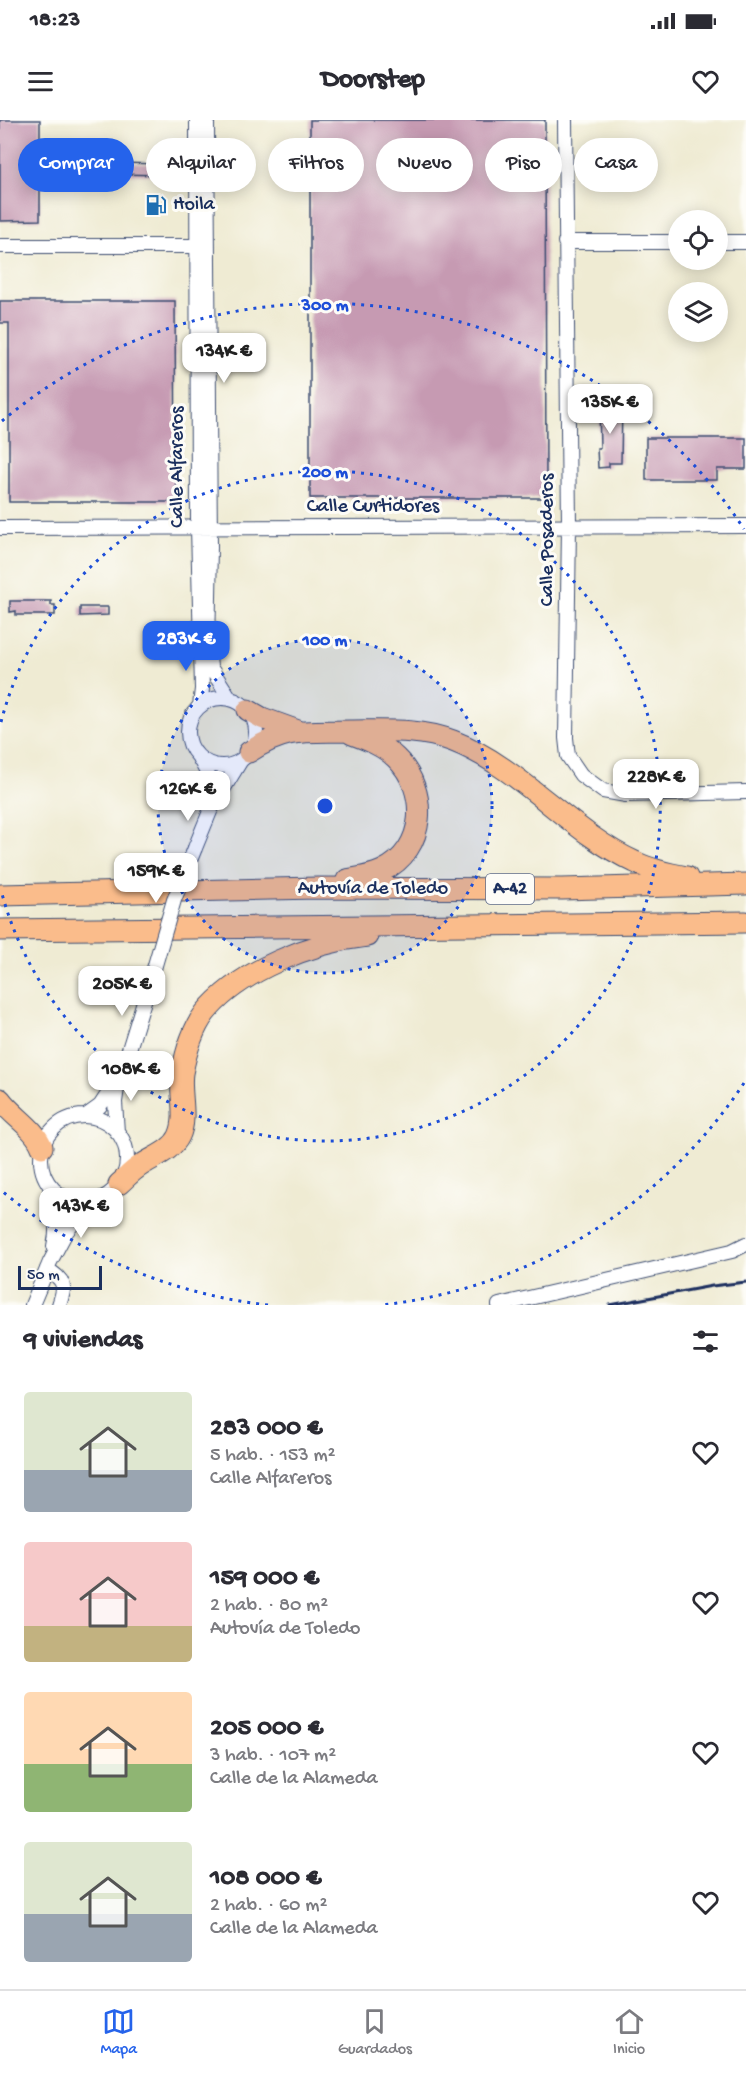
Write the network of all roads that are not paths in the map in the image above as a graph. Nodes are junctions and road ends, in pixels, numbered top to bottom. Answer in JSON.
{"nodes":[{"id":1,"x":197,"y":120,"type":"edge"},
{"id":2,"x":207,"y":120,"type":"edge"},
{"id":3,"x":565,"y":120,"type":"edge"},
{"id":4,"x":565,"y":242,"type":"junction"},
{"id":5,"x":668,"y":242,"type":"edge"},
{"id":6,"x":728,"y":242,"type":"edge"},
{"id":7,"x":746,"y":242,"type":"edge"},
{"id":8,"x":0,"y":246,"type":"edge"},
{"id":9,"x":202,"y":246,"type":"junction"},
{"id":10,"x":568,"y":526,"type":"junction"},
{"id":11,"x":746,"y":526,"type":"edge"},
{"id":12,"x":204,"y":527,"type":"junction"},
{"id":13,"x":0,"y":528,"type":"edge"},
{"id":14,"x":230,"y":698,"type":"junction"},
{"id":15,"x":200,"y":706,"type":"junction"},
{"id":16,"x":248,"y":710,"type":"junction"},
{"id":17,"x":298,"y":731,"type":"junction"},
{"id":18,"x":343,"y":731,"type":"junction"},
{"id":19,"x":198,"y":756,"type":"junction"},
{"id":20,"x":245,"y":756,"type":"junction"},
{"id":21,"x":746,"y":792,"type":"edge"},
{"id":22,"x":211,"y":809,"type":"junction"},
{"id":23,"x":701,"y":884,"type":"junction"},
{"id":24,"x":746,"y":884,"type":"edge"},
{"id":25,"x":318,"y":888,"type":"junction"},
{"id":26,"x":0,"y":895,"type":"edge"},
{"id":27,"x":746,"y":922,"type":"edge"},
{"id":28,"x":422,"y":924,"type":"junction"},
{"id":29,"x":0,"y":930,"type":"edge"},
{"id":30,"x":122,"y":1070,"type":"junction"},
{"id":31,"x":0,"y":1099,"type":"edge"},
{"id":32,"x":86,"y":1116,"type":"junction"},
{"id":33,"x":117,"y":1132,"type":"junction"},
{"id":34,"x":42,"y":1148,"type":"junction"},
{"id":35,"x":119,"y":1184,"type":"junction"},
{"id":36,"x":50,"y":1187,"type":"junction"},
{"id":37,"x":91,"y":1202,"type":"junction"},
{"id":38,"x":746,"y":1244,"type":"edge"},
{"id":39,"x":49,"y":1266,"type":"junction"},
{"id":40,"x":32,"y":1305,"type":"edge"},
{"id":41,"x":59,"y":1305,"type":"edge"},
{"id":42,"x":499,"y":1305,"type":"edge"}],
"edges":[{"from":1,"to":9,"type":"street","name":"Calle Alfareros"},
{"from":2,"to":9,"type":"street","name":"Calle Alfareros"},
{"from":3,"to":4,"type":"street","name":"Calle Posaderos"},
{"from":4,"to":5,"type":"street"},
{"from":4,"to":10,"type":"street","name":"Calle Posaderos"},
{"from":6,"to":7,"type":"street"},
{"from":8,"to":9,"type":"street"},
{"from":9,"to":12,"type":"street","name":"Calle Alfareros"},
{"from":10,"to":11,"type":"street","name":"Calle Curtidores"},
{"from":10,"to":12,"type":"street","name":"Calle Curtidores"},
{"from":10,"to":21,"type":"street","name":"Calle Posaderos"},
{"from":12,"to":13,"type":"street","name":"Calle Curtidores"},
{"from":12,"to":14,"type":"street","name":"Calle Alfareros"},
{"from":12,"to":15,"type":"street","name":"Calle Alfareros"},
{"from":14,"to":15,"type":"street"},
{"from":14,"to":16,"type":"street"},
{"from":15,"to":19,"type":"street"},
{"from":16,"to":17,"type":"highway"},
{"from":16,"to":20,"type":"street"},
{"from":17,"to":18,"type":"highway"},
{"from":17,"to":20,"type":"highway"},
{"from":18,"to":23,"type":"highway"},
{"from":18,"to":25,"type":"highway"},
{"from":19,"to":20,"type":"street"},
{"from":19,"to":22,"type":"street"},
{"from":20,"to":22,"type":"street"},
{"from":22,"to":30,"type":"street","bridge":true},
{"from":23,"to":24,"type":"highway","name":"Autovía de Toledo","number":"A-42"},
{"from":23,"to":25,"type":"highway","name":"Autovía de Toledo","number":"A-42"},
{"from":25,"to":26,"type":"highway","name":"Autovía de Toledo","number":"A-42"},
{"from":27,"to":28,"type":"highway","name":"Autovía de Toledo","number":"A-42"},
{"from":28,"to":29,"type":"highway","name":"Autovía de Toledo","number":"A-42"},
{"from":28,"to":35,"type":"highway"},
{"from":30,"to":32,"type":"street"},
{"from":30,"to":33,"type":"street"},
{"from":31,"to":34,"type":"highway"},
{"from":32,"to":33,"type":"street"},
{"from":32,"to":34,"type":"street"},
{"from":33,"to":35,"type":"street"},
{"from":34,"to":36,"type":"street"},
{"from":35,"to":37,"type":"street"},
{"from":36,"to":37,"type":"street"},
{"from":36,"to":39,"type":"street"},
{"from":37,"to":39,"type":"street"},
{"from":38,"to":42,"type":"street"},
{"from":39,"to":40,"type":"street"},
{"from":39,"to":41,"type":"street"}]}
